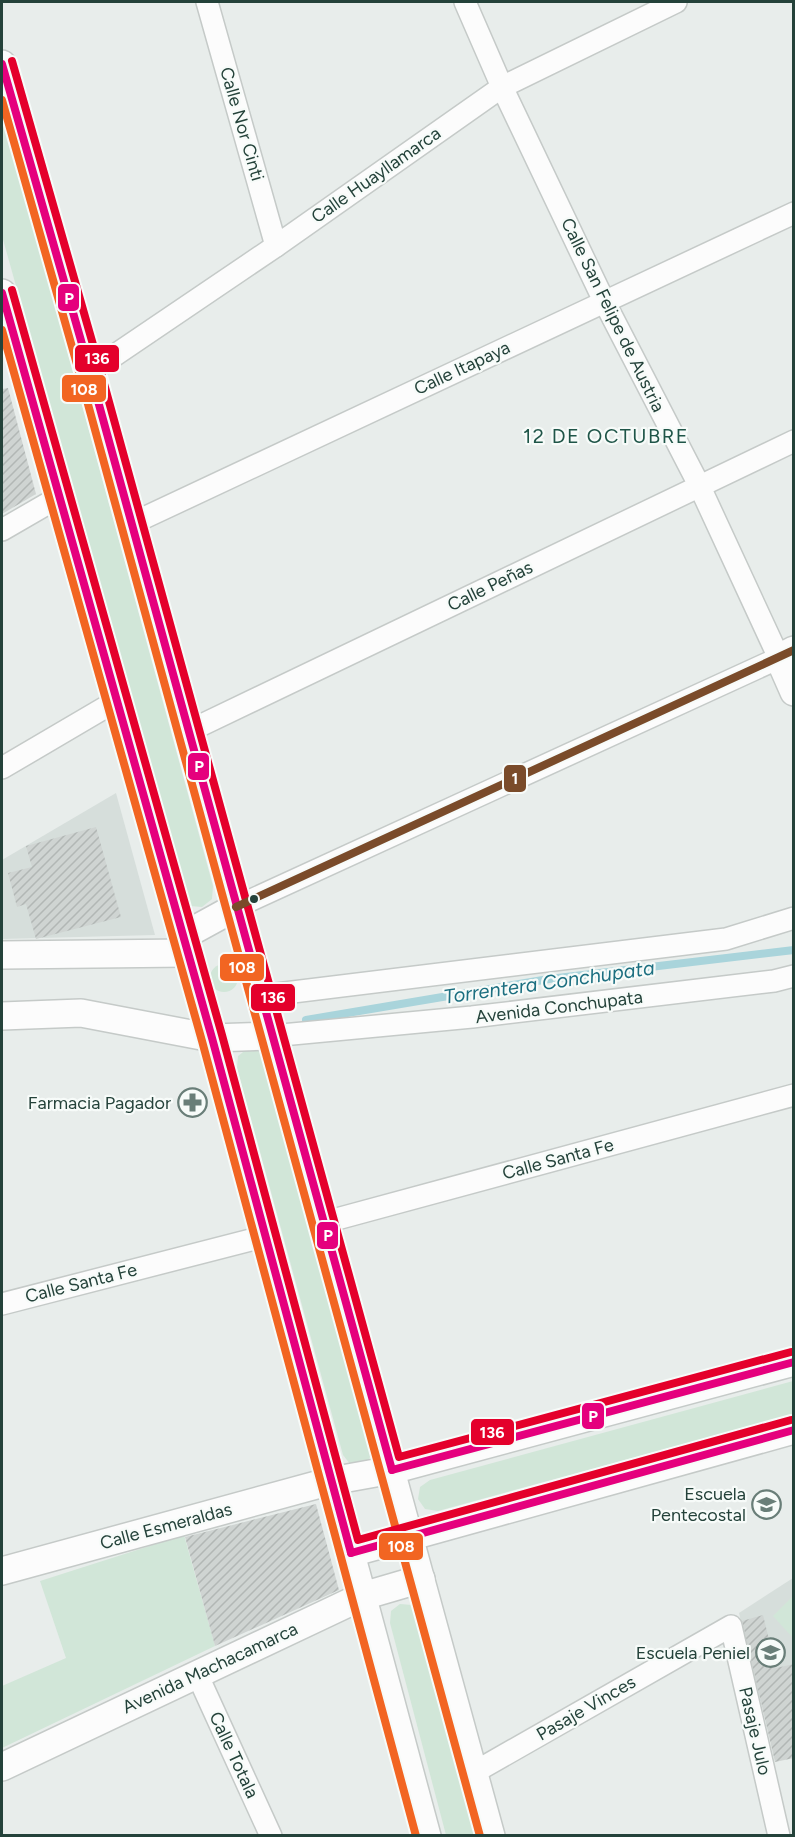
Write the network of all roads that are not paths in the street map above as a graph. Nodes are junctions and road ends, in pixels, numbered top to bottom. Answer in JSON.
{"nodes":[{"id":1,"x":207,"y":2,"type":"edge"},
{"id":2,"x":465,"y":2,"type":"edge"},
{"id":3,"x":676,"y":2,"type":"edge"},
{"id":4,"x":3,"y":76,"type":"edge"},
{"id":5,"x":502,"y":87,"type":"junction"},
{"id":6,"x":794,"y":213,"type":"edge"},
{"id":7,"x":276,"y":246,"type":"junction"},
{"id":8,"x":2,"y":293,"type":"edge"},
{"id":9,"x":604,"y":301,"type":"junction"},
{"id":10,"x":90,"y":372,"type":"junction"},
{"id":11,"x":794,"y":441,"type":"edge"},
{"id":12,"x":699,"y":485,"type":"junction"},
{"id":13,"x":59,"y":497,"type":"junction"},
{"id":14,"x":131,"y":524,"type":"junction"},
{"id":15,"x":2,"y":530,"type":"edge"},
{"id":16,"x":786,"y":654,"type":"edge"},
{"id":17,"x":794,"y":692,"type":"edge"},
{"id":18,"x":116,"y":701,"type":"junction"},
{"id":19,"x":187,"y":732,"type":"junction"},
{"id":20,"x":2,"y":768,"type":"edge"},
{"id":21,"x":236,"y":908,"type":"junction"},
{"id":22,"x":794,"y":918,"type":"edge"},
{"id":23,"x":185,"y":944,"type":"junction"},
{"id":24,"x":2,"y":955,"type":"edge"},
{"id":25,"x":794,"y":976,"type":"edge"},
{"id":26,"x":260,"y":996,"type":"junction"},
{"id":27,"x":2,"y":1016,"type":"edge"},
{"id":28,"x":271,"y":1036,"type":"junction"},
{"id":29,"x":212,"y":1038,"type":"junction"},
{"id":30,"x":794,"y":1095,"type":"edge"},
{"id":31,"x":322,"y":1223,"type":"junction"},
{"id":32,"x":266,"y":1236,"type":"junction"},
{"id":33,"x":2,"y":1304,"type":"edge"},
{"id":34,"x":794,"y":1362,"type":"edge"},
{"id":35,"x":794,"y":1430,"type":"edge"},
{"id":36,"x":392,"y":1470,"type":"junction"},
{"id":37,"x":331,"y":1481,"type":"junction"},
{"id":38,"x":410,"y":1536,"type":"junction"},
{"id":39,"x":351,"y":1553,"type":"junction"},
{"id":40,"x":2,"y":1571,"type":"edge"},
{"id":41,"x":422,"y":1579,"type":"junction"},
{"id":42,"x":363,"y":1596,"type":"junction"},
{"id":43,"x":731,"y":1626,"type":"joint"},
{"id":44,"x":197,"y":1674,"type":"junction"},
{"id":45,"x":2,"y":1767,"type":"edge"},
{"id":46,"x":473,"y":1773,"type":"junction"},
{"id":47,"x":271,"y":1836,"type":"edge"},
{"id":48,"x":428,"y":1836,"type":"edge"},
{"id":49,"x":491,"y":1836,"type":"edge"},
{"id":50,"x":778,"y":1836,"type":"edge"}],
"edges":[{"from":1,"to":7,"type":"street","name":"Calle Nor Cinti"},
{"from":2,"to":5,"type":"street","name":"Calle San Felipe de Austria"},
{"from":3,"to":5,"type":"street","name":"Calle Huayllamarca"},
{"from":4,"to":10,"type":"street"},
{"from":5,"to":7,"type":"street","name":"Calle Huayllamarca"},
{"from":5,"to":9,"type":"street","name":"Calle San Felipe de Austria"},
{"from":6,"to":9,"type":"street","name":"Calle Itapaya"},
{"from":7,"to":10,"type":"street","name":"Calle Huayllamarca"},
{"from":8,"to":13,"type":"street"},
{"from":9,"to":12,"type":"street","name":"Calle San Felipe de Austria"},
{"from":9,"to":14,"type":"street","name":"Calle Itapaya"},
{"from":10,"to":14,"type":"street"},
{"from":11,"to":12,"type":"street","name":"Calle Peñas"},
{"from":12,"to":16,"type":"street","name":"Calle San Felipe de Austria"},
{"from":12,"to":19,"type":"street","name":"Calle Peñas"},
{"from":13,"to":15,"type":"street"},
{"from":13,"to":18,"type":"street"},
{"from":14,"to":19,"type":"street"},
{"from":16,"to":17,"type":"street","name":"Calle San Felipe de Austria"},
{"from":16,"to":21,"type":"street"},
{"from":18,"to":20,"type":"street"},
{"from":18,"to":23,"type":"street"},
{"from":19,"to":21,"type":"street"},
{"from":21,"to":23,"type":"street"},
{"from":21,"to":26,"type":"street"},
{"from":22,"to":26,"type":"street"},
{"from":23,"to":24,"type":"street"},
{"from":23,"to":29,"type":"street"},
{"from":25,"to":28,"type":"street","name":"Avenida Conchupata"},
{"from":26,"to":28,"type":"street"},
{"from":27,"to":29,"type":"street","name":"Avenida Conchupata"},
{"from":28,"to":29,"type":"street","name":"Avenida Conchupata"},
{"from":28,"to":31,"type":"street"},
{"from":29,"to":32,"type":"street"},
{"from":30,"to":31,"type":"street","name":"Calle Santa Fe"},
{"from":31,"to":36,"type":"street"},
{"from":32,"to":33,"type":"street","name":"Calle Santa Fe"},
{"from":32,"to":37,"type":"street"},
{"from":34,"to":36,"type":"street"},
{"from":35,"to":38,"type":"street"},
{"from":36,"to":37,"type":"street"},
{"from":36,"to":38,"type":"street"},
{"from":37,"to":39,"type":"street"},
{"from":37,"to":40,"type":"street","name":"Calle Esmeraldas"},
{"from":38,"to":39,"type":"street"},
{"from":38,"to":41,"type":"street"},
{"from":39,"to":42,"type":"street"},
{"from":41,"to":42,"type":"street","name":"Avenida Machacamarca"},
{"from":41,"to":46,"type":"street"},
{"from":42,"to":44,"type":"street","name":"Avenida Machacamarca"},
{"from":42,"to":48,"type":"street"},
{"from":43,"to":46,"type":"street","name":"Pasaje Vinces"},
{"from":43,"to":50,"type":"street","name":"Pasaje Julo"},
{"from":44,"to":45,"type":"street","name":"Avenida Machacamarca"},
{"from":44,"to":47,"type":"street","name":"Calle Totala"},
{"from":46,"to":49,"type":"street"}]}
